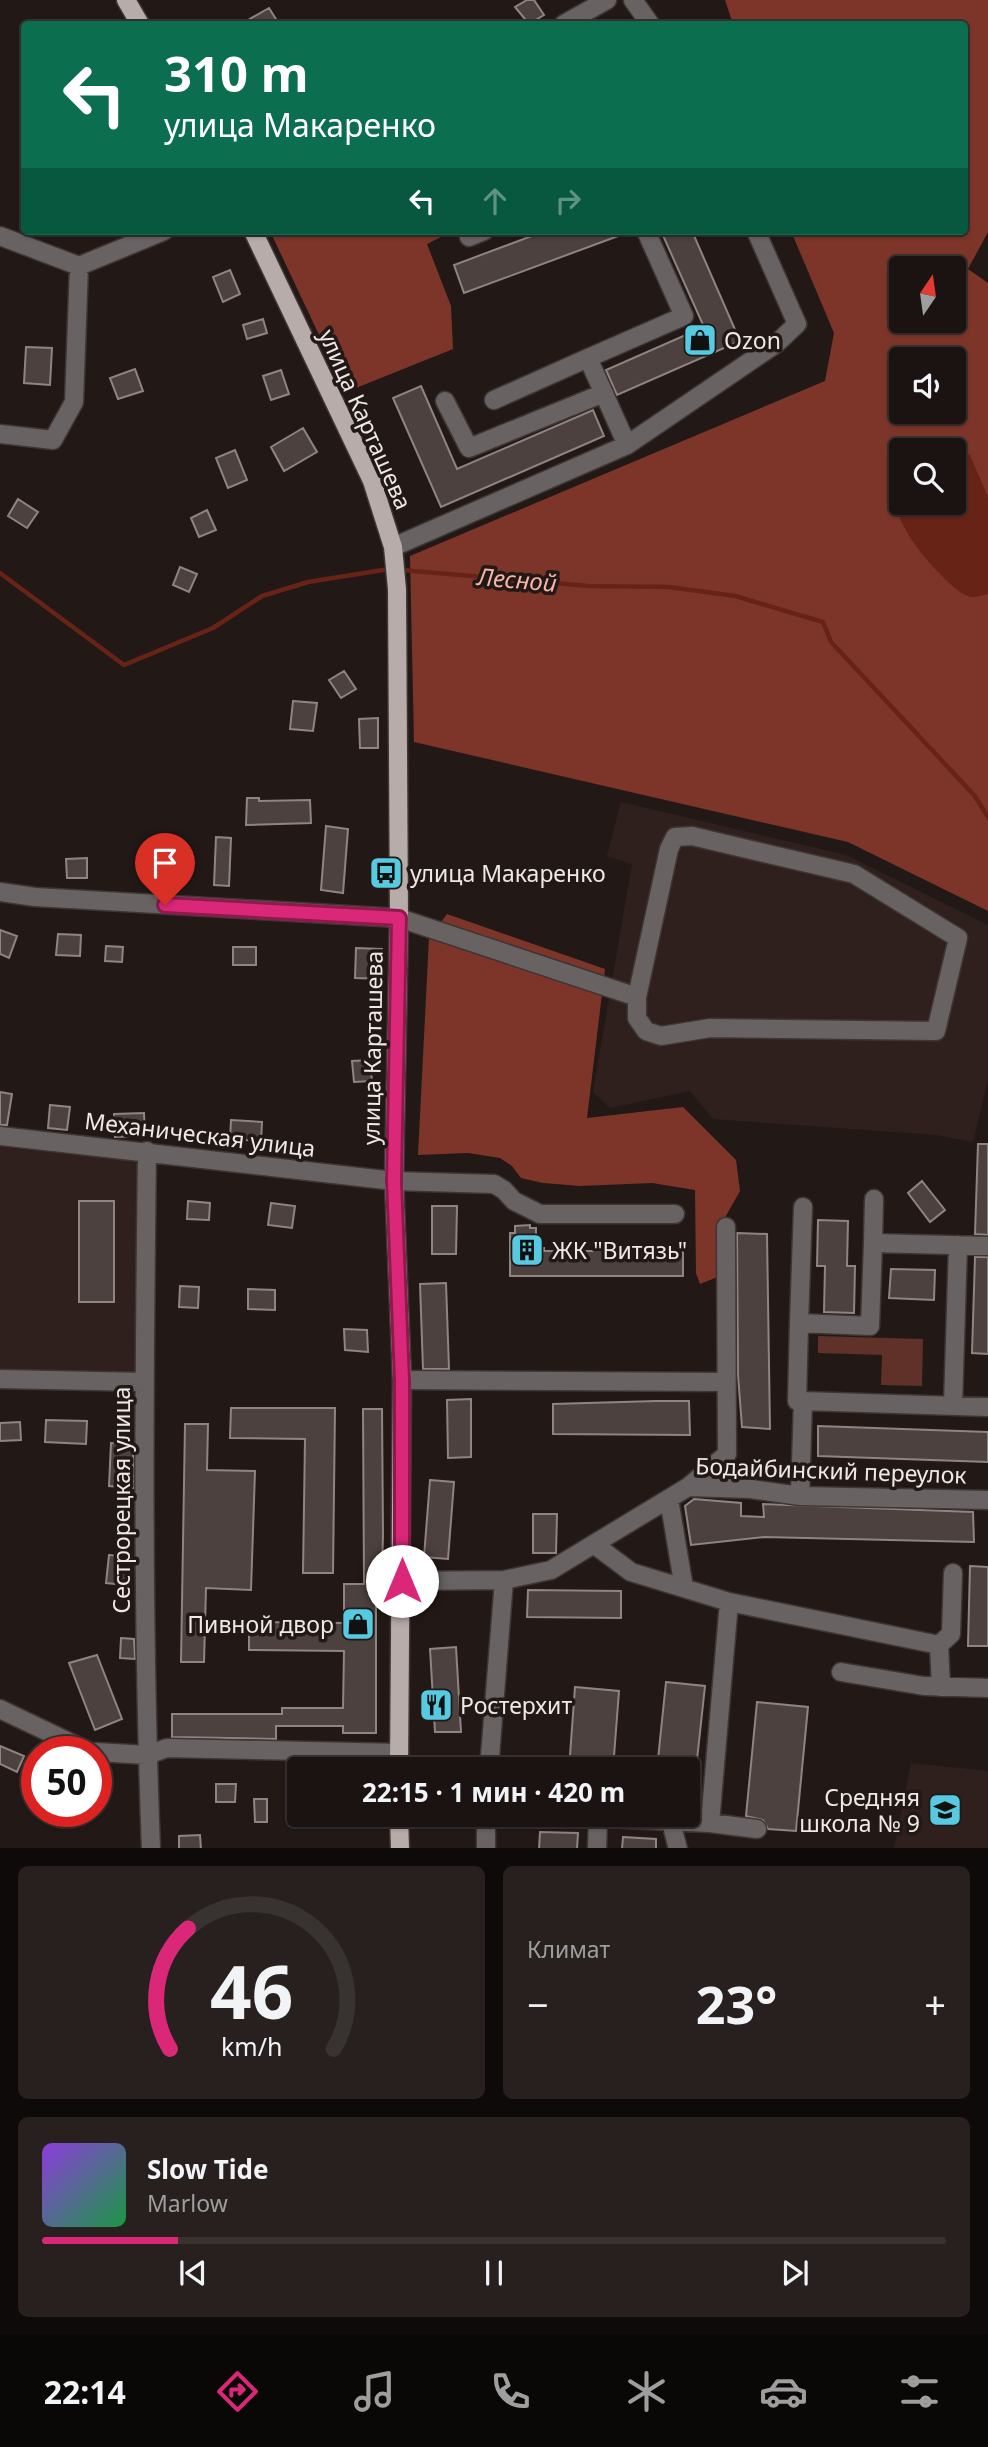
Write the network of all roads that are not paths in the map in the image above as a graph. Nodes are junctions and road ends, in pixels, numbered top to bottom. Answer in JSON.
{"nodes":[{"id":1,"x":126,"y":0,"type":"edge"},
{"id":2,"x":607,"y":0,"type":"edge"},
{"id":3,"x":633,"y":0,"type":"edge"},
{"id":4,"x":138,"y":21,"type":"edge"},
{"id":5,"x":569,"y":21,"type":"edge"},
{"id":6,"x":648,"y":21,"type":"edge"},
{"id":7,"x":154,"y":235,"type":"edge"},
{"id":8,"x":255,"y":235,"type":"edge"},
{"id":9,"x":648,"y":235,"type":"edge"},
{"id":10,"x":758,"y":235,"type":"edge"},
{"id":11,"x":0,"y":236,"type":"edge"},
{"id":12,"x":79,"y":266,"type":"junction"},
{"id":13,"x":588,"y":358,"type":"junction"},
{"id":14,"x":604,"y":393,"type":"junction"},
{"id":15,"x":494,"y":400,"type":"dead end"},
{"id":16,"x":445,"y":401,"type":"dead end"},
{"id":17,"x":0,"y":434,"type":"edge"},
{"id":18,"x":627,"y":445,"type":"junction"},
{"id":19,"x":393,"y":555,"type":"junction"},
{"id":20,"x":0,"y":892,"type":"edge"},
{"id":21,"x":399,"y":918,"type":"junction"},
{"id":22,"x":637,"y":997,"type":"junction"},
{"id":23,"x":0,"y":1136,"type":"edge"},
{"id":24,"x":147,"y":1151,"type":"junction"},
{"id":25,"x":394,"y":1181,"type":"junction"},
{"id":26,"x":874,"y":1199,"type":"dead end"},
{"id":27,"x":803,"y":1207,"type":"dead end"},
{"id":28,"x":675,"y":1214,"type":"dead end"},
{"id":29,"x":726,"y":1227,"type":"dead end"},
{"id":30,"x":873,"y":1243,"type":"junction"},
{"id":31,"x":958,"y":1245,"type":"junction"},
{"id":32,"x":988,"y":1246,"type":"edge"},
{"id":33,"x":799,"y":1324,"type":"junction"},
{"id":34,"x":0,"y":1379,"type":"edge"},
{"id":35,"x":402,"y":1380,"type":"junction"},
{"id":36,"x":726,"y":1381,"type":"junction"},
{"id":37,"x":144,"y":1382,"type":"junction"},
{"id":38,"x":803,"y":1401,"type":"junction"},
{"id":39,"x":953,"y":1405,"type":"junction"},
{"id":40,"x":988,"y":1406,"type":"edge"},
{"id":41,"x":688,"y":1487,"type":"junction"},
{"id":42,"x":800,"y":1496,"type":"junction"},
{"id":43,"x":669,"y":1499,"type":"junction"},
{"id":44,"x":988,"y":1500,"type":"edge"},
{"id":45,"x":595,"y":1545,"type":"junction"},
{"id":46,"x":953,"y":1573,"type":"dead end"},
{"id":47,"x":504,"y":1580,"type":"junction"},
{"id":48,"x":402,"y":1581,"type":"junction"},
{"id":49,"x":684,"y":1588,"type":"junction"},
{"id":50,"x":729,"y":1602,"type":"junction"},
{"id":51,"x":939,"y":1645,"type":"junction"},
{"id":52,"x":841,"y":1672,"type":"dead end"},
{"id":53,"x":941,"y":1687,"type":"junction"},
{"id":54,"x":988,"y":1688,"type":"edge"},
{"id":55,"x":0,"y":1709,"type":"edge"},
{"id":56,"x":57,"y":1736,"type":"edge"},
{"id":57,"x":112,"y":1753,"type":"edge"},
{"id":58,"x":147,"y":1755,"type":"junction"},
{"id":59,"x":328,"y":1757,"type":"edge"},
{"id":60,"x":399,"y":1757,"type":"edge"},
{"id":61,"x":490,"y":1757,"type":"edge"},
{"id":62,"x":700,"y":1823,"type":"edge"},
{"id":63,"x":710,"y":1823,"type":"junction"},
{"id":64,"x":400,"y":1827,"type":"edge"},
{"id":65,"x":486,"y":1827,"type":"edge"},
{"id":66,"x":598,"y":1827,"type":"edge"},
{"id":67,"x":672,"y":1827,"type":"edge"},
{"id":68,"x":757,"y":1829,"type":"dead end"},
{"id":69,"x":151,"y":1848,"type":"edge"},
{"id":70,"x":400,"y":1848,"type":"edge"},
{"id":71,"x":486,"y":1848,"type":"edge"},
{"id":72,"x":597,"y":1848,"type":"edge"},
{"id":73,"x":678,"y":1848,"type":"edge"}],
"edges":[{"from":1,"to":4,"type":"main road"},
{"from":2,"to":5,"type":"street"},
{"from":3,"to":6,"type":"street"},
{"from":7,"to":12,"type":"street"},
{"from":8,"to":19,"type":"main road","name":"улица Карташева"},
{"from":9,"to":13,"type":"street"},
{"from":10,"to":18,"type":"street"},
{"from":11,"to":12,"type":"street"},
{"from":12,"to":17,"type":"street"},
{"from":13,"to":14,"type":"street"},
{"from":13,"to":15,"type":"street"},
{"from":14,"to":16,"type":"street"},
{"from":14,"to":18,"type":"street"},
{"from":18,"to":19,"type":"street"},
{"from":19,"to":21,"type":"main road","name":"улица Карташева"},
{"from":20,"to":21,"type":"street"},
{"from":21,"to":22,"type":"street"},
{"from":21,"to":25,"type":"main road","name":"улица Карташева"},
{"from":22,"to":22,"type":"street"},
{"from":23,"to":24,"type":"street","name":"Механическая улица"},
{"from":24,"to":25,"type":"street","name":"Механическая улица"},
{"from":24,"to":37,"type":"street","name":"Сестрорецкая улица"},
{"from":25,"to":28,"type":"street","name":"Механическая улица"},
{"from":25,"to":35,"type":"main road","name":"улица Карташева"},
{"from":26,"to":30,"type":"street"},
{"from":27,"to":33,"type":"street"},
{"from":29,"to":36,"type":"street"},
{"from":30,"to":31,"type":"street"},
{"from":30,"to":33,"type":"street"},
{"from":31,"to":32,"type":"street"},
{"from":31,"to":39,"type":"street"},
{"from":33,"to":38,"type":"street"},
{"from":34,"to":37,"type":"street"},
{"from":35,"to":36,"type":"street"},
{"from":35,"to":48,"type":"main road","name":"улица Карташева"},
{"from":36,"to":41,"type":"street"},
{"from":37,"to":58,"type":"street","name":"Сестрорецкая улица"},
{"from":38,"to":39,"type":"street"},
{"from":38,"to":42,"type":"street"},
{"from":39,"to":40,"type":"street"},
{"from":41,"to":42,"type":"street","name":"Бодайбинский переулок"},
{"from":41,"to":43,"type":"street","name":"Бодайбинский переулок"},
{"from":42,"to":44,"type":"street","name":"Бодайбинский переулок"},
{"from":43,"to":45,"type":"street","name":"Бодайбинский переулок"},
{"from":43,"to":49,"type":"street"},
{"from":45,"to":47,"type":"street","name":"Бодайбинский переулок"},
{"from":45,"to":49,"type":"street"},
{"from":46,"to":51,"type":"street"},
{"from":47,"to":48,"type":"street","name":"Бодайбинский переулок"},
{"from":47,"to":61,"type":"street"},
{"from":48,"to":60,"type":"main road","name":"улица Карташева"},
{"from":49,"to":50,"type":"street"},
{"from":50,"to":51,"type":"street"},
{"from":50,"to":63,"type":"street"},
{"from":51,"to":53,"type":"street"},
{"from":52,"to":53,"type":"street"},
{"from":53,"to":54,"type":"street"},
{"from":55,"to":56,"type":"street"},
{"from":57,"to":58,"type":"street"},
{"from":58,"to":59,"type":"street"},
{"from":58,"to":69,"type":"street","name":"Сестрорецкая улица"},
{"from":62,"to":63,"type":"street"},
{"from":63,"to":68,"type":"street"},
{"from":64,"to":70,"type":"main road"},
{"from":65,"to":71,"type":"street"},
{"from":66,"to":72,"type":"street"},
{"from":67,"to":73,"type":"street"}]}
